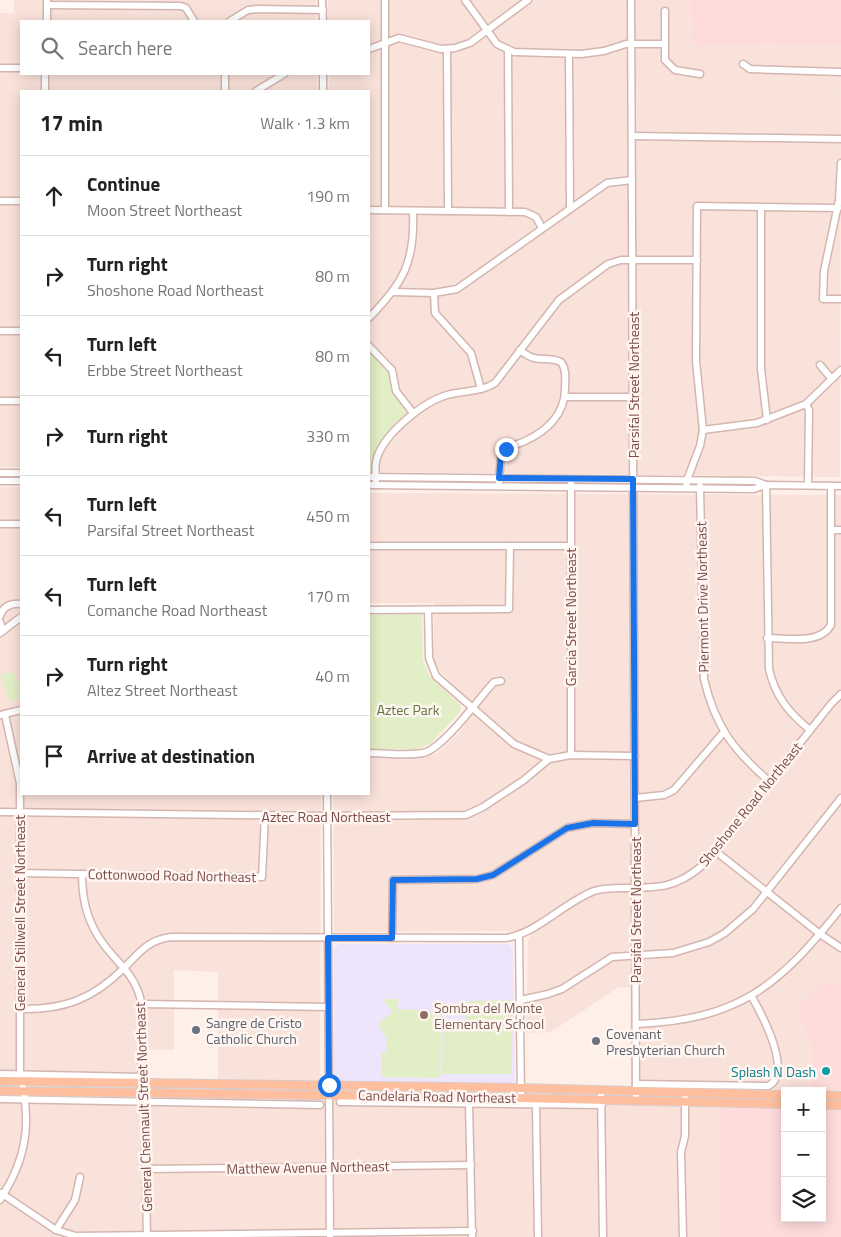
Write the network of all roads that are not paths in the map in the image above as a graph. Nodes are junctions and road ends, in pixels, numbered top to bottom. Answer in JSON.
{"nodes":[{"id":1,"x":322,"y":0,"type":"edge"},
{"id":2,"x":385,"y":0,"type":"edge"},
{"id":3,"x":465,"y":0,"type":"edge"},
{"id":4,"x":528,"y":0,"type":"edge"},
{"id":5,"x":631,"y":0,"type":"edge"},
{"id":6,"x":47,"y":3,"type":"edge"},
{"id":7,"x":323,"y":10,"type":"junction"},
{"id":8,"x":665,"y":11,"type":"dead end"},
{"id":9,"x":47,"y":20,"type":"edge"},
{"id":10,"x":193,"y":20,"type":"edge"},
{"id":11,"x":232,"y":20,"type":"edge"},
{"id":12,"x":323,"y":20,"type":"edge"},
{"id":13,"x":487,"y":30,"type":"junction"},
{"id":14,"x":385,"y":42,"type":"junction"},
{"id":15,"x":631,"y":44,"type":"junction"},
{"id":16,"x":664,"y":44,"type":"junction"},
{"id":17,"x":370,"y":49,"type":"edge"},
{"id":18,"x":447,"y":49,"type":"junction"},
{"id":19,"x":508,"y":51,"type":"junction"},
{"id":20,"x":569,"y":54,"type":"junction"},
{"id":21,"x":743,"y":64,"type":"dead end"},
{"id":22,"x":0,"y":68,"type":"edge"},
{"id":23,"x":20,"y":68,"type":"edge"},
{"id":24,"x":841,"y":72,"type":"edge"},
{"id":25,"x":700,"y":74,"type":"dead end"},
{"id":26,"x":46,"y":75,"type":"edge"},
{"id":27,"x":225,"y":75,"type":"edge"},
{"id":28,"x":282,"y":75,"type":"edge"},
{"id":29,"x":323,"y":75,"type":"edge"},
{"id":30,"x":45,"y":90,"type":"edge"},
{"id":31,"x":225,"y":90,"type":"edge"},
{"id":32,"x":258,"y":90,"type":"edge"},
{"id":33,"x":323,"y":90,"type":"edge"},
{"id":34,"x":632,"y":136,"type":"junction"},
{"id":35,"x":841,"y":139,"type":"edge"},
{"id":36,"x":841,"y":163,"type":"edge"},
{"id":37,"x":632,"y":180,"type":"junction"},
{"id":38,"x":0,"y":201,"type":"edge"},
{"id":39,"x":20,"y":201,"type":"edge"},
{"id":40,"x":570,"y":208,"type":"junction"},
{"id":41,"x":761,"y":208,"type":"junction"},
{"id":42,"x":838,"y":208,"type":"junction"},
{"id":43,"x":370,"y":210,"type":"edge"},
{"id":44,"x":385,"y":210,"type":"junction"},
{"id":45,"x":413,"y":211,"type":"junction"},
{"id":46,"x":448,"y":211,"type":"junction"},
{"id":47,"x":509,"y":212,"type":"junction"},
{"id":48,"x":542,"y":228,"type":"junction"},
{"id":49,"x":632,"y":260,"type":"junction"},
{"id":50,"x":697,"y":260,"type":"junction"},
{"id":51,"x":394,"y":292,"type":"junction"},
{"id":52,"x":434,"y":293,"type":"junction"},
{"id":53,"x":841,"y":299,"type":"edge"},
{"id":54,"x":370,"y":317,"type":"edge"},
{"id":55,"x":0,"y":331,"type":"edge"},
{"id":56,"x":20,"y":331,"type":"edge"},
{"id":57,"x":370,"y":347,"type":"edge"},
{"id":58,"x":520,"y":350,"type":"junction"},
{"id":59,"x":820,"y":366,"type":"dead end"},
{"id":60,"x":841,"y":370,"type":"edge"},
{"id":61,"x":832,"y":378,"type":"junction"},
{"id":62,"x":481,"y":389,"type":"junction"},
{"id":63,"x":565,"y":397,"type":"junction"},
{"id":64,"x":633,"y":397,"type":"junction"},
{"id":65,"x":0,"y":401,"type":"edge"},
{"id":66,"x":20,"y":401,"type":"edge"},
{"id":67,"x":806,"y":404,"type":"junction"},
{"id":68,"x":413,"y":413,"type":"junction"},
{"id":69,"x":767,"y":420,"type":"junction"},
{"id":70,"x":703,"y":430,"type":"junction"},
{"id":71,"x":0,"y":473,"type":"edge"},
{"id":72,"x":20,"y":474,"type":"edge"},
{"id":73,"x":372,"y":477,"type":"edge"},
{"id":74,"x":499,"y":478,"type":"junction"},
{"id":75,"x":571,"y":479,"type":"junction"},
{"id":76,"x":687,"y":480,"type":"junction"},
{"id":77,"x":699,"y":480,"type":"junction"},
{"id":78,"x":0,"y":481,"type":"edge"},
{"id":79,"x":20,"y":482,"type":"edge"},
{"id":80,"x":633,"y":483,"type":"junction"},
{"id":81,"x":372,"y":485,"type":"edge"},
{"id":82,"x":766,"y":485,"type":"junction"},
{"id":83,"x":808,"y":485,"type":"junction"},
{"id":84,"x":499,"y":486,"type":"junction"},
{"id":85,"x":832,"y":486,"type":"junction"},
{"id":86,"x":841,"y":486,"type":"edge"},
{"id":87,"x":571,"y":487,"type":"junction"},
{"id":88,"x":686,"y":488,"type":"junction"},
{"id":89,"x":700,"y":488,"type":"junction"},
{"id":90,"x":0,"y":524,"type":"edge"},
{"id":91,"x":20,"y":524,"type":"edge"},
{"id":92,"x":832,"y":530,"type":"junction"},
{"id":93,"x":841,"y":530,"type":"edge"},
{"id":94,"x":370,"y":546,"type":"edge"},
{"id":95,"x":570,"y":546,"type":"junction"},
{"id":96,"x":510,"y":547,"type":"junction"},
{"id":97,"x":20,"y":604,"type":"edge"},
{"id":98,"x":370,"y":610,"type":"edge"},
{"id":99,"x":428,"y":610,"type":"junction"},
{"id":100,"x":0,"y":616,"type":"edge"},
{"id":101,"x":20,"y":618,"type":"edge"},
{"id":102,"x":0,"y":622,"type":"edge"},
{"id":103,"x":2,"y":632,"type":"edge"},
{"id":104,"x":767,"y":638,"type":"junction"},
{"id":105,"x":501,"y":681,"type":"dead end"},
{"id":106,"x":841,"y":694,"type":"edge"},
{"id":107,"x":471,"y":707,"type":"junction"},
{"id":108,"x":20,"y":710,"type":"edge"},
{"id":109,"x":3,"y":715,"type":"edge"},
{"id":110,"x":810,"y":730,"type":"junction"},
{"id":111,"x":723,"y":733,"type":"junction"},
{"id":112,"x":370,"y":753,"type":"edge"},
{"id":113,"x":571,"y":755,"type":"junction"},
{"id":114,"x":635,"y":756,"type":"junction"},
{"id":115,"x":549,"y":759,"type":"junction"},
{"id":116,"x":770,"y":782,"type":"junction"},
{"id":117,"x":327,"y":795,"type":"edge"},
{"id":118,"x":635,"y":798,"type":"junction"},
{"id":119,"x":841,"y":798,"type":"edge"},
{"id":120,"x":18,"y":811,"type":"junction"},
{"id":121,"x":0,"y":812,"type":"edge"},
{"id":122,"x":265,"y":815,"type":"junction"},
{"id":123,"x":327,"y":816,"type":"junction"},
{"id":124,"x":635,"y":824,"type":"junction"},
{"id":125,"x":714,"y":850,"type":"junction"},
{"id":126,"x":19,"y":873,"type":"junction"},
{"id":127,"x":82,"y":874,"type":"junction"},
{"id":128,"x":635,"y":888,"type":"junction"},
{"id":129,"x":766,"y":892,"type":"junction"},
{"id":130,"x":841,"y":908,"type":"edge"},
{"id":131,"x":820,"y":934,"type":"junction"},
{"id":132,"x":519,"y":936,"type":"junction"},
{"id":133,"x":328,"y":938,"type":"junction"},
{"id":134,"x":392,"y":938,"type":"junction"},
{"id":135,"x":841,"y":948,"type":"edge"},
{"id":136,"x":636,"y":955,"type":"junction"},
{"id":137,"x":124,"y":968,"type":"junction"},
{"id":138,"x":752,"y":996,"type":"junction"},
{"id":139,"x":521,"y":1000,"type":"junction"},
{"id":140,"x":142,"y":1004,"type":"junction"},
{"id":141,"x":328,"y":1007,"type":"junction"},
{"id":142,"x":20,"y":1009,"type":"junction"},
{"id":143,"x":636,"y":1024,"type":"junction"},
{"id":144,"x":0,"y":1074,"type":"edge"},
{"id":145,"x":21,"y":1078,"type":"junction"},
{"id":146,"x":141,"y":1080,"type":"junction"},
{"id":147,"x":0,"y":1081,"type":"edge"},
{"id":148,"x":329,"y":1085,"type":"junction"},
{"id":149,"x":521,"y":1088,"type":"junction"},
{"id":150,"x":636,"y":1088,"type":"junction"},
{"id":151,"x":602,"y":1090,"type":"junction"},
{"id":152,"x":0,"y":1091,"type":"edge"},
{"id":153,"x":684,"y":1093,"type":"junction"},
{"id":154,"x":24,"y":1095,"type":"junction"},
{"id":155,"x":329,"y":1095,"type":"junction"},
{"id":156,"x":781,"y":1095,"type":"edge"},
{"id":157,"x":826,"y":1096,"type":"edge"},
{"id":158,"x":841,"y":1096,"type":"edge"},
{"id":159,"x":144,"y":1098,"type":"junction"},
{"id":160,"x":521,"y":1098,"type":"junction"},
{"id":161,"x":0,"y":1099,"type":"edge"},
{"id":162,"x":636,"y":1101,"type":"junction"},
{"id":163,"x":340,"y":1102,"type":"dead end"},
{"id":164,"x":602,"y":1102,"type":"junction"},
{"id":165,"x":685,"y":1102,"type":"junction"},
{"id":166,"x":320,"y":1104,"type":"dead end"},
{"id":167,"x":469,"y":1104,"type":"junction"},
{"id":168,"x":781,"y":1104,"type":"edge"},
{"id":169,"x":536,"y":1105,"type":"junction"},
{"id":170,"x":826,"y":1105,"type":"edge"},
{"id":171,"x":841,"y":1105,"type":"edge"},
{"id":172,"x":471,"y":1165,"type":"junction"},
{"id":173,"x":329,"y":1168,"type":"junction"},
{"id":174,"x":146,"y":1169,"type":"junction"},
{"id":175,"x":80,"y":1177,"type":"dead end"},
{"id":176,"x":1,"y":1196,"type":"edge"},
{"id":177,"x":56,"y":1230,"type":"junction"},
{"id":178,"x":472,"y":1234,"type":"edge"},
{"id":179,"x":330,"y":1235,"type":"edge"},
{"id":180,"x":147,"y":1236,"type":"edge"},
{"id":181,"x":88,"y":1237,"type":"edge"},
{"id":182,"x":538,"y":1237,"type":"edge"},
{"id":183,"x":603,"y":1237,"type":"edge"},
{"id":184,"x":683,"y":1237,"type":"edge"}],
"edges":[{"from":1,"to":7,"type":"street"},
{"from":2,"to":14,"type":"street"},
{"from":3,"to":13,"type":"street"},
{"from":4,"to":13,"type":"street"},
{"from":5,"to":15,"type":"street","name":"Parsifal Street Northeast"},
{"from":6,"to":9,"type":"street"},
{"from":6,"to":10,"type":"street"},
{"from":7,"to":11,"type":"street"},
{"from":7,"to":12,"type":"street"},
{"from":8,"to":16,"type":"street"},
{"from":13,"to":18,"type":"street"},
{"from":13,"to":19,"type":"street"},
{"from":14,"to":17,"type":"street"},
{"from":14,"to":18,"type":"street"},
{"from":14,"to":44,"type":"street"},
{"from":15,"to":16,"type":"street"},
{"from":15,"to":20,"type":"street"},
{"from":15,"to":34,"type":"street","name":"Parsifal Street Northeast"},
{"from":16,"to":25,"type":"street"},
{"from":18,"to":46,"type":"street"},
{"from":19,"to":20,"type":"street"},
{"from":19,"to":47,"type":"street"},
{"from":20,"to":40,"type":"street"},
{"from":21,"to":24,"type":"street"},
{"from":22,"to":23,"type":"street"},
{"from":26,"to":30,"type":"street"},
{"from":27,"to":31,"type":"street"},
{"from":28,"to":32,"type":"street"},
{"from":29,"to":33,"type":"street"},
{"from":34,"to":35,"type":"street"},
{"from":34,"to":37,"type":"street","name":"Parsifal Street Northeast"},
{"from":36,"to":42,"type":"street"},
{"from":37,"to":40,"type":"street"},
{"from":37,"to":49,"type":"street","name":"Parsifal Street Northeast"},
{"from":38,"to":39,"type":"street"},
{"from":40,"to":48,"type":"street"},
{"from":41,"to":42,"type":"street"},
{"from":41,"to":50,"type":"street"},
{"from":41,"to":69,"type":"street"},
{"from":42,"to":53,"type":"street"},
{"from":43,"to":44,"type":"street"},
{"from":44,"to":45,"type":"street"},
{"from":45,"to":46,"type":"street"},
{"from":45,"to":51,"type":"street"},
{"from":46,"to":47,"type":"street"},
{"from":47,"to":48,"type":"street"},
{"from":48,"to":52,"type":"street"},
{"from":49,"to":50,"type":"street"},
{"from":49,"to":58,"type":"street"},
{"from":49,"to":64,"type":"street","name":"Parsifal Street Northeast"},
{"from":50,"to":70,"type":"street"},
{"from":51,"to":52,"type":"street"},
{"from":51,"to":54,"type":"street"},
{"from":52,"to":62,"type":"street"},
{"from":55,"to":56,"type":"street"},
{"from":57,"to":68,"type":"street"},
{"from":58,"to":62,"type":"street"},
{"from":58,"to":63,"type":"street"},
{"from":59,"to":61,"type":"street"},
{"from":60,"to":61,"type":"street"},
{"from":61,"to":67,"type":"street"},
{"from":62,"to":68,"type":"street"},
{"from":63,"to":64,"type":"street"},
{"from":63,"to":74,"type":"street"},
{"from":64,"to":80,"type":"street","name":"Parsifal Street Northeast"},
{"from":65,"to":66,"type":"street"},
{"from":67,"to":69,"type":"street"},
{"from":67,"to":83,"type":"street"},
{"from":68,"to":73,"type":"street"},
{"from":69,"to":70,"type":"street"},
{"from":70,"to":76,"type":"street"},
{"from":71,"to":72,"type":"street"},
{"from":73,"to":74,"type":"street"},
{"from":73,"to":81,"type":"street"},
{"from":74,"to":75,"type":"street"},
{"from":74,"to":84,"type":"street"},
{"from":75,"to":80,"type":"street"},
{"from":75,"to":87,"type":"street","name":"Garcia Street Northeast"},
{"from":76,"to":77,"type":"street"},
{"from":76,"to":80,"type":"street"},
{"from":76,"to":88,"type":"street"},
{"from":77,"to":82,"type":"street"},
{"from":77,"to":89,"type":"street","name":"Piermont Drive Northeast"},
{"from":78,"to":79,"type":"street"},
{"from":80,"to":87,"type":"street"},
{"from":80,"to":88,"type":"street"},
{"from":80,"to":114,"type":"street","name":"Parsifal Street Northeast"},
{"from":81,"to":84,"type":"street"},
{"from":82,"to":83,"type":"street"},
{"from":82,"to":89,"type":"street"},
{"from":82,"to":104,"type":"street"},
{"from":83,"to":85,"type":"street"},
{"from":84,"to":87,"type":"street"},
{"from":85,"to":86,"type":"street"},
{"from":85,"to":92,"type":"street"},
{"from":87,"to":95,"type":"street","name":"Garcia Street Northeast"},
{"from":88,"to":89,"type":"street"},
{"from":89,"to":111,"type":"street","name":"Piermont Drive Northeast"},
{"from":90,"to":91,"type":"street"},
{"from":92,"to":93,"type":"street"},
{"from":92,"to":104,"type":"street"},
{"from":94,"to":96,"type":"street"},
{"from":95,"to":96,"type":"street"},
{"from":95,"to":113,"type":"street","name":"Garcia Street Northeast"},
{"from":96,"to":99,"type":"street"},
{"from":97,"to":100,"type":"street"},
{"from":98,"to":99,"type":"street"},
{"from":99,"to":107,"type":"street"},
{"from":101,"to":103,"type":"street"},
{"from":102,"to":103,"type":"street"},
{"from":104,"to":110,"type":"street"},
{"from":105,"to":107,"type":"street"},
{"from":106,"to":110,"type":"street","name":"Shoshone Road Northeast"},
{"from":107,"to":112,"type":"street"},
{"from":107,"to":115,"type":"street"},
{"from":108,"to":109,"type":"street"},
{"from":109,"to":120,"type":"street","name":"General Stillwell Street Northeast"},
{"from":110,"to":116,"type":"street","name":"Shoshone Road Northeast"},
{"from":111,"to":116,"type":"street","name":"Piermont Drive Northeast"},
{"from":111,"to":118,"type":"street"},
{"from":113,"to":114,"type":"street","name":"Aztec Road Northeast"},
{"from":113,"to":115,"type":"street","name":"Aztec Road Northeast"},
{"from":114,"to":118,"type":"street","name":"Parsifal Street Northeast"},
{"from":115,"to":123,"type":"street","name":"Aztec Road Northeast"},
{"from":116,"to":125,"type":"street","name":"Shoshone Road Northeast"},
{"from":117,"to":123,"type":"street"},
{"from":118,"to":124,"type":"street","name":"Parsifal Street Northeast"},
{"from":119,"to":129,"type":"street"},
{"from":120,"to":121,"type":"street","name":"Aztec Road Northeast"},
{"from":120,"to":122,"type":"street","name":"Aztec Road Northeast"},
{"from":120,"to":126,"type":"street","name":"General Stillwell Street Northeast"},
{"from":122,"to":123,"type":"street","name":"Aztec Road Northeast"},
{"from":122,"to":127,"type":"street","name":"Cottonwood Road Northeast"},
{"from":123,"to":133,"type":"street"},
{"from":124,"to":128,"type":"street","name":"Parsifal Street Northeast"},
{"from":124,"to":134,"type":"street"},
{"from":125,"to":128,"type":"street","name":"Shoshone Road Northeast"},
{"from":125,"to":129,"type":"street"},
{"from":126,"to":127,"type":"street","name":"Cottonwood Road Northeast"},
{"from":126,"to":142,"type":"street","name":"General Stillwell Street Northeast"},
{"from":127,"to":137,"type":"street","name":"General Chennault Street Northeast"},
{"from":128,"to":132,"type":"street","name":"Shoshone Road Northeast"},
{"from":128,"to":136,"type":"street","name":"Parsifal Street Northeast"},
{"from":129,"to":131,"type":"street"},
{"from":129,"to":136,"type":"street"},
{"from":130,"to":131,"type":"street"},
{"from":131,"to":135,"type":"street"},
{"from":131,"to":138,"type":"street"},
{"from":132,"to":134,"type":"street","name":"Shoshone Road Northeast"},
{"from":132,"to":139,"type":"street"},
{"from":133,"to":134,"type":"street","name":"Shoshone Road Northeast"},
{"from":133,"to":137,"type":"street","name":"Shoshone Road Northeast"},
{"from":133,"to":141,"type":"street"},
{"from":136,"to":139,"type":"street"},
{"from":136,"to":143,"type":"street","name":"Parsifal Street Northeast"},
{"from":137,"to":140,"type":"street","name":"General Chennault Street Northeast"},
{"from":137,"to":142,"type":"street","name":"Shoshone Road Northeast"},
{"from":138,"to":143,"type":"street"},
{"from":138,"to":150,"type":"street"},
{"from":139,"to":149,"type":"street"},
{"from":140,"to":141,"type":"street"},
{"from":140,"to":146,"type":"street","name":"General Chennault Street Northeast"},
{"from":141,"to":148,"type":"street"},
{"from":142,"to":145,"type":"street","name":"General Stillwell Street Northeast"},
{"from":143,"to":150,"type":"street","name":"Parsifal Street Northeast"},
{"from":144,"to":145,"type":"street"},
{"from":145,"to":146,"type":"main road","name":"Candelaria Road Northeast"},
{"from":145,"to":147,"type":"main road","name":"Candelaria Road Northeast"},
{"from":145,"to":154,"type":"street","name":"General Stillwell Street Northeast"},
{"from":146,"to":148,"type":"main road","name":"Candelaria Road Northeast"},
{"from":146,"to":159,"type":"street","name":"General Chennault Street Northeast"},
{"from":148,"to":149,"type":"main road","name":"Candelaria Road Northeast"},
{"from":148,"to":155,"type":"street"},
{"from":149,"to":151,"type":"main road","name":"Candelaria Road Northeast"},
{"from":149,"to":160,"type":"street"},
{"from":150,"to":151,"type":"main road","name":"Candelaria Road Northeast"},
{"from":150,"to":153,"type":"main road","name":"Candelaria Road Northeast"},
{"from":150,"to":162,"type":"street","name":"Parsifal Street Northeast"},
{"from":151,"to":164,"type":"street"},
{"from":152,"to":154,"type":"main road","name":"Candelaria Road Northeast"},
{"from":153,"to":156,"type":"main road","name":"Candelaria Road Northeast"},
{"from":153,"to":165,"type":"street"},
{"from":154,"to":159,"type":"main road","name":"Candelaria Road Northeast"},
{"from":154,"to":161,"type":"street"},
{"from":154,"to":176,"type":"street","name":"General Stillwell Street Northeast"},
{"from":155,"to":159,"type":"main road","name":"Candelaria Road Northeast"},
{"from":155,"to":160,"type":"main road","name":"Candelaria Road Northeast"},
{"from":155,"to":173,"type":"street"},
{"from":157,"to":158,"type":"main road"},
{"from":159,"to":166,"type":"street"},
{"from":159,"to":174,"type":"street","name":"General Chennault Street Northeast"},
{"from":160,"to":164,"type":"main road","name":"Candelaria Road Northeast"},
{"from":162,"to":164,"type":"main road","name":"Candelaria Road Northeast"},
{"from":162,"to":165,"type":"main road","name":"Candelaria Road Northeast"},
{"from":163,"to":167,"type":"street"},
{"from":164,"to":169,"type":"street"},
{"from":164,"to":183,"type":"street"},
{"from":165,"to":168,"type":"main road","name":"Candelaria Road Northeast"},
{"from":165,"to":184,"type":"street"},
{"from":167,"to":169,"type":"street"},
{"from":167,"to":172,"type":"street"},
{"from":169,"to":182,"type":"street"},
{"from":170,"to":171,"type":"main road"},
{"from":172,"to":173,"type":"street","name":"Matthew Avenue Northeast"},
{"from":172,"to":178,"type":"street"},
{"from":173,"to":174,"type":"street","name":"Matthew Avenue Northeast"},
{"from":173,"to":179,"type":"street"},
{"from":174,"to":180,"type":"street","name":"General Chennault Street Northeast"},
{"from":175,"to":177,"type":"street"},
{"from":176,"to":177,"type":"street"},
{"from":177,"to":181,"type":"street"},
{"from":178,"to":179,"type":"street"},
{"from":179,"to":180,"type":"street"},
{"from":180,"to":181,"type":"street"}]}
